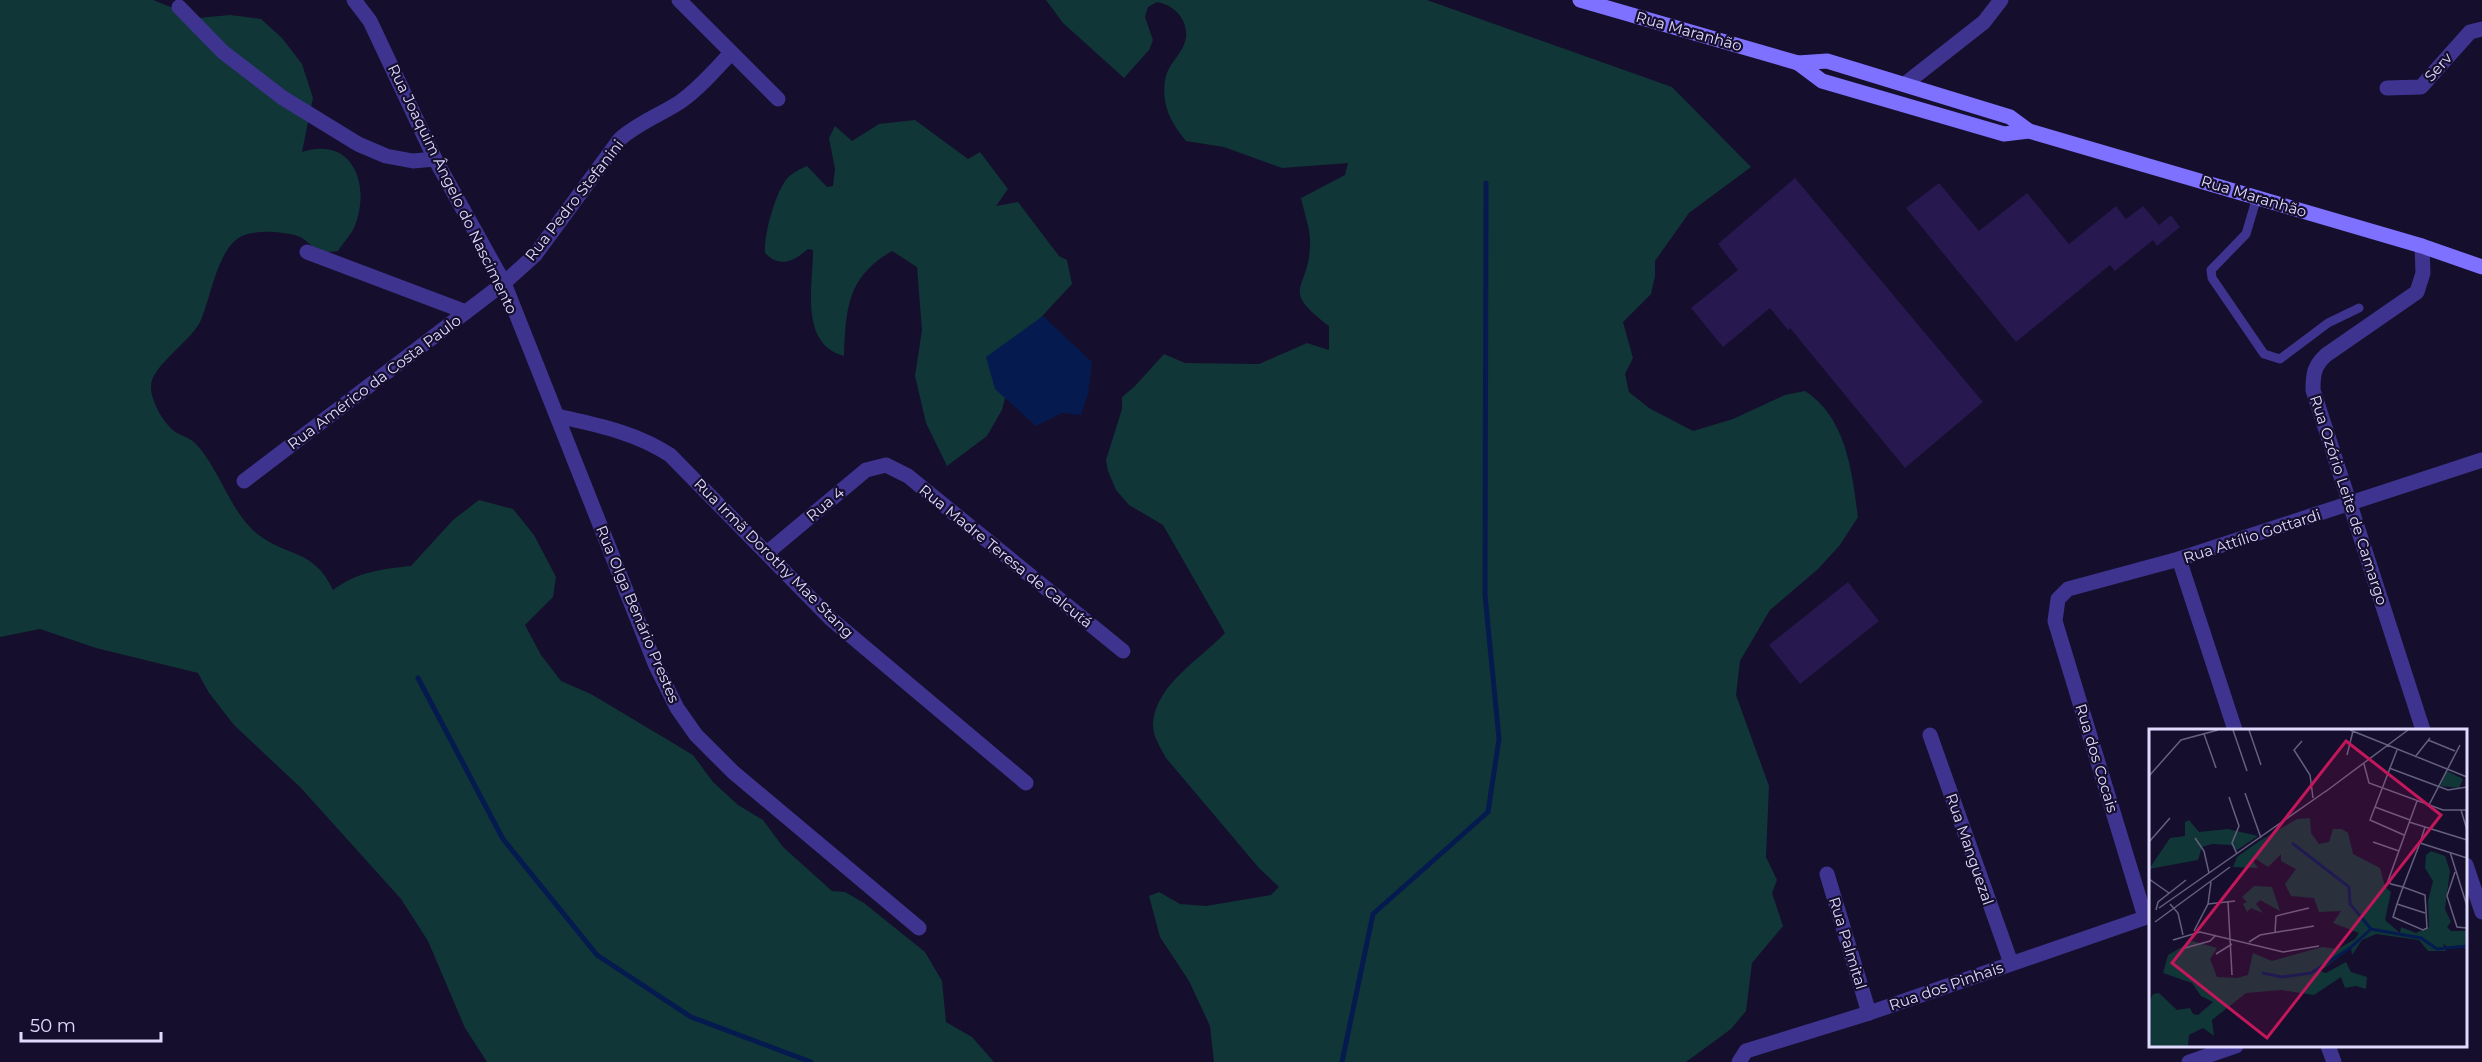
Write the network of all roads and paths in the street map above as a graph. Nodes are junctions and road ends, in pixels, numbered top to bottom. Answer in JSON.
{"nodes":[{"id":1,"x":354,"y":0,"type":"edge"},
{"id":2,"x":679,"y":0,"type":"edge"},
{"id":3,"x":1580,"y":0,"type":"edge"},
{"id":4,"x":2001,"y":0,"type":"edge"},
{"id":5,"x":179,"y":7,"type":"dead end"},
{"id":6,"x":2482,"y":28,"type":"edge"},
{"id":7,"x":731,"y":53,"type":"junction"},
{"id":8,"x":1798,"y":63,"type":"junction"},
{"id":9,"x":1913,"y":87,"type":"junction"},
{"id":10,"x":2387,"y":88,"type":"dead end"},
{"id":11,"x":778,"y":99,"type":"dead end"},
{"id":12,"x":1916,"y":108,"type":"junction"},
{"id":13,"x":2029,"y":131,"type":"junction"},
{"id":14,"x":435,"y":159,"type":"junction"},
{"id":15,"x":2257,"y":197,"type":"junction"},
{"id":16,"x":2422,"y":246,"type":"junction"},
{"id":17,"x":307,"y":252,"type":"dead end"},
{"id":18,"x":2481,"y":265,"type":"edge"},
{"id":19,"x":504,"y":283,"type":"junction"},
{"id":20,"x":2359,"y":308,"type":"dead end"},
{"id":21,"x":466,"y":312,"type":"junction"},
{"id":22,"x":557,"y":416,"type":"junction"},
{"id":23,"x":2482,"y":460,"type":"edge"},
{"id":24,"x":886,"y":465,"type":"joint"},
{"id":25,"x":244,"y":481,"type":"dead end"},
{"id":26,"x":2352,"y":504,"type":"junction"},
{"id":27,"x":768,"y":552,"type":"junction"},
{"id":28,"x":2180,"y":559,"type":"junction"},
{"id":29,"x":2058,"y":599,"type":"joint"},
{"id":30,"x":1123,"y":651,"type":"dead end"},
{"id":31,"x":2235,"y":729,"type":"edge"},
{"id":32,"x":2423,"y":729,"type":"edge"},
{"id":33,"x":1930,"y":735,"type":"dead end"},
{"id":34,"x":1026,"y":783,"type":"dead end"},
{"id":35,"x":2467,"y":868,"type":"edge"},
{"id":36,"x":1827,"y":874,"type":"dead end"},
{"id":37,"x":2482,"y":912,"type":"edge"},
{"id":38,"x":2148,"y":916,"type":"edge"},
{"id":39,"x":919,"y":928,"type":"dead end"},
{"id":40,"x":2010,"y":963,"type":"junction"},
{"id":41,"x":1869,"y":1013,"type":"junction"},
{"id":42,"x":2233,"y":1047,"type":"edge"},
{"id":43,"x":2328,"y":1047,"type":"edge"},
{"id":44,"x":1741,"y":1058,"type":"edge"},
{"id":45,"x":2188,"y":1062,"type":"edge"},
{"id":46,"x":2334,"y":1062,"type":"edge"}],
"edges":[{"from":1,"to":14,"type":"street","name":"Rua Joaquim Ângelo do Nascimento"},
{"from":2,"to":7,"type":"street"},
{"from":3,"to":8,"type":"street","name":"Rua Maranhão"},
{"from":4,"to":9,"type":"street"},
{"from":5,"to":14,"type":"street"},
{"from":6,"to":10,"type":"street","name":"Serv"},
{"from":7,"to":11,"type":"street"},
{"from":7,"to":19,"type":"street","name":"Rua Pedro Stefanini"},
{"from":8,"to":9,"type":"street","name":"Rua Maranhão"},
{"from":8,"to":12,"type":"street","name":"Rua Maranhão"},
{"from":9,"to":12,"type":"street"},
{"from":9,"to":13,"type":"street","name":"Rua Maranhão"},
{"from":12,"to":13,"type":"street","name":"Rua Maranhão"},
{"from":13,"to":15,"type":"street","name":"Rua Maranhão"},
{"from":14,"to":19,"type":"street","name":"Rua Joaquim Ângelo do Nascimento"},
{"from":15,"to":16,"type":"street","name":"Rua Maranhão"},
{"from":15,"to":20,"type":"lane"},
{"from":16,"to":18,"type":"street","name":"Rua Maranhão"},
{"from":16,"to":26,"type":"street","name":"Rua Ozório Leite de Camargo"},
{"from":17,"to":21,"type":"street"},
{"from":19,"to":21,"type":"street","name":"Rua Américo da Costa Paulo"},
{"from":19,"to":22,"type":"street","name":"Rua Joaquim Ângelo do Nascimento"},
{"from":21,"to":25,"type":"street","name":"Rua Américo da Costa Paulo"},
{"from":22,"to":27,"type":"street","name":"Rua Irmã Dorothy Mae Stang"},
{"from":22,"to":39,"type":"street","name":"Rua Olga Benário Prestes"},
{"from":23,"to":26,"type":"street","name":"Rua Attílio Gottardi"},
{"from":24,"to":27,"type":"street","name":"Rua 4"},
{"from":24,"to":30,"type":"street","name":"Rua Madre Teresa de Calcutá"},
{"from":26,"to":28,"type":"street","name":"Rua Attílio Gottardi"},
{"from":26,"to":32,"type":"street","name":"Rua Ozório Leite de Camargo"},
{"from":27,"to":34,"type":"street","name":"Rua Irmã Dorothy Mae Stang"},
{"from":28,"to":29,"type":"street","name":"Rua Attílio Gottardi"},
{"from":28,"to":31,"type":"street"},
{"from":29,"to":38,"type":"street","name":"Rua dos Cocais"},
{"from":33,"to":40,"type":"street","name":"Rua Manguezal"},
{"from":35,"to":37,"type":"street"},
{"from":36,"to":41,"type":"street","name":"Rua Palmital"},
{"from":38,"to":40,"type":"street","name":"Rua dos Pinhais"},
{"from":40,"to":41,"type":"street","name":"Rua dos Pinhais"},
{"from":41,"to":44,"type":"street","name":"Rua dos Pinhais"},
{"from":42,"to":45,"type":"street"},
{"from":43,"to":46,"type":"street"}]}
